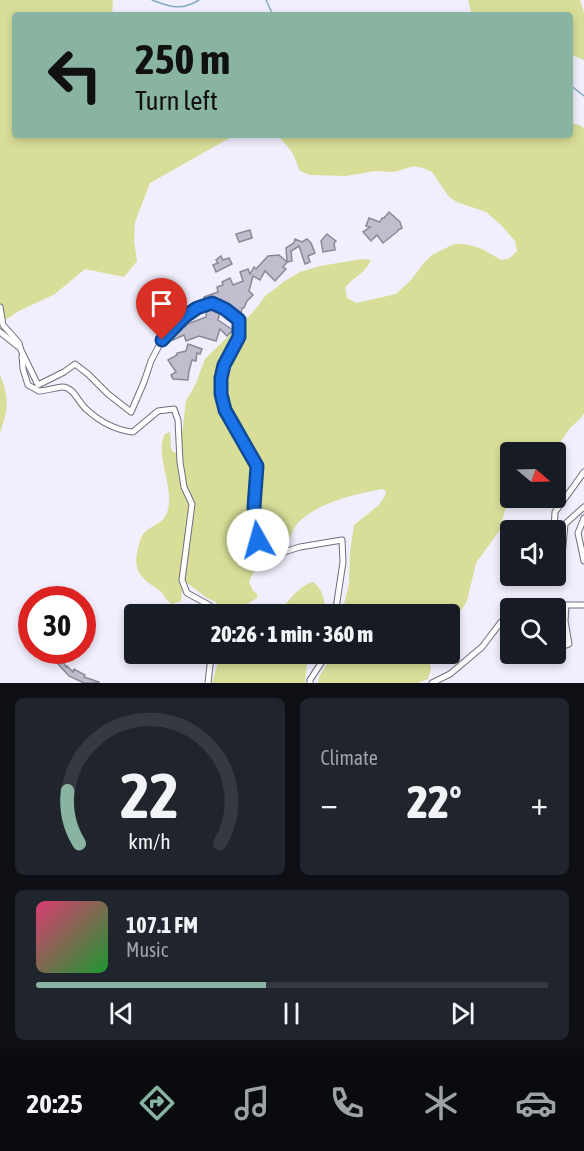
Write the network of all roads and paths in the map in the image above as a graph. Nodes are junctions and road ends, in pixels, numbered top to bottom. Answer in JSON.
{"nodes":[{"id":1,"x":0,"y":307,"type":"edge"},
{"id":2,"x":0,"y":332,"type":"edge"},
{"id":3,"x":20,"y":348,"type":"junction"},
{"id":4,"x":584,"y":472,"type":"edge"},
{"id":5,"x":584,"y":507,"type":"edge"},
{"id":6,"x":584,"y":518,"type":"edge"},
{"id":7,"x":555,"y":520,"type":"edge"},
{"id":8,"x":566,"y":522,"type":"edge"},
{"id":9,"x":584,"y":561,"type":"edge"},
{"id":10,"x":207,"y":604,"type":"edge"},
{"id":11,"x":337,"y":604,"type":"edge"},
{"id":12,"x":566,"y":605,"type":"edge"},
{"id":13,"x":584,"y":605,"type":"edge"},
{"id":14,"x":500,"y":623,"type":"edge"},
{"id":15,"x":566,"y":627,"type":"edge"},
{"id":16,"x":566,"y":645,"type":"edge"},
{"id":17,"x":210,"y":664,"type":"edge"},
{"id":18,"x":320,"y":664,"type":"edge"},
{"id":19,"x":208,"y":683,"type":"edge"},
{"id":20,"x":310,"y":683,"type":"edge"},
{"id":21,"x":432,"y":683,"type":"edge"}],
"edges":[{"from":1,"to":3,"type":"street"},
{"from":2,"to":3,"type":"street"},
{"from":3,"to":10,"type":"street"},
{"from":3,"to":11,"type":"street"},
{"from":4,"to":7,"type":"street"},
{"from":5,"to":8,"type":"street"},
{"from":6,"to":9,"type":"street"},
{"from":12,"to":13,"type":"street"},
{"from":14,"to":21,"type":"street"},
{"from":15,"to":16,"type":"street"},
{"from":17,"to":19,"type":"street"},
{"from":18,"to":20,"type":"street"}]}
